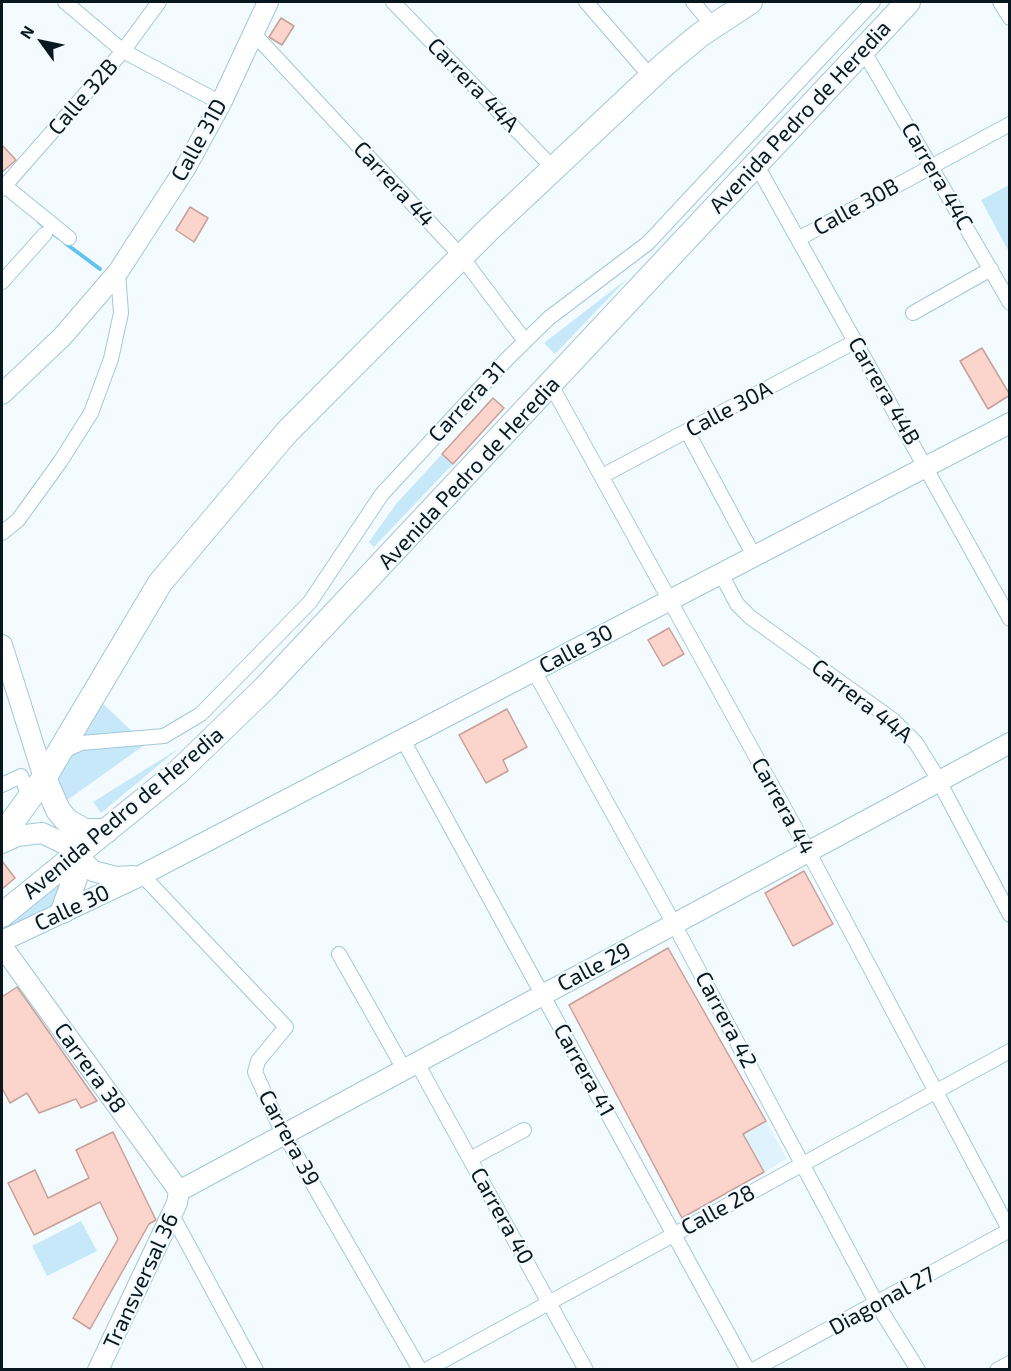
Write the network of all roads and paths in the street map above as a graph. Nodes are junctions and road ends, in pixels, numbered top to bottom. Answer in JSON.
{"nodes":[{"id":1,"x":65,"y":2,"type":"edge"},
{"id":2,"x":159,"y":2,"type":"edge"},
{"id":3,"x":268,"y":2,"type":"edge"},
{"id":4,"x":393,"y":2,"type":"edge"},
{"id":5,"x":586,"y":2,"type":"edge"},
{"id":6,"x":693,"y":2,"type":"edge"},
{"id":7,"x":750,"y":2,"type":"edge"},
{"id":8,"x":873,"y":2,"type":"edge"},
{"id":9,"x":908,"y":2,"type":"edge"},
{"id":10,"x":1000,"y":2,"type":"edge"},
{"id":11,"x":1010,"y":18,"type":"edge"},
{"id":12,"x":713,"y":26,"type":"junction"},
{"id":13,"x":254,"y":34,"type":"junction"},
{"id":14,"x":863,"y":50,"type":"junction"},
{"id":15,"x":123,"y":51,"type":"junction"},
{"id":16,"x":651,"y":77,"type":"junction"},
{"id":17,"x":221,"y":103,"type":"junction"},
{"id":18,"x":1010,"y":124,"type":"edge"},
{"id":19,"x":756,"y":164,"type":"junction"},
{"id":20,"x":932,"y":165,"type":"junction"},
{"id":21,"x":554,"y":168,"type":"junction"},
{"id":22,"x":3,"y":188,"type":"edge"},
{"id":23,"x":45,"y":234,"type":"dead end"},
{"id":24,"x":69,"y":238,"type":"dead end"},
{"id":25,"x":798,"y":239,"type":"junction"},
{"id":26,"x":462,"y":256,"type":"junction"},
{"id":27,"x":991,"y":269,"type":"junction"},
{"id":28,"x":118,"y":272,"type":"junction"},
{"id":29,"x":2,"y":282,"type":"edge"},
{"id":30,"x":1010,"y":303,"type":"edge"},
{"id":31,"x":913,"y":313,"type":"dead end"},
{"id":32,"x":525,"y":341,"type":"junction"},
{"id":33,"x":855,"y":341,"type":"junction"},
{"id":34,"x":551,"y":385,"type":"junction"},
{"id":35,"x":2,"y":394,"type":"edge"},
{"id":36,"x":1010,"y":423,"type":"edge"},
{"id":37,"x":687,"y":431,"type":"junction"},
{"id":38,"x":927,"y":466,"type":"junction"},
{"id":39,"x":602,"y":476,"type":"junction"},
{"id":40,"x":2,"y":533,"type":"edge"},
{"id":41,"x":754,"y":556,"type":"junction"},
{"id":42,"x":721,"y":574,"type":"junction"},
{"id":43,"x":669,"y":601,"type":"junction"},
{"id":44,"x":1010,"y":619,"type":"edge"},
{"id":45,"x":2,"y":645,"type":"edge"},
{"id":46,"x":534,"y":671,"type":"junction"},
{"id":47,"x":403,"y":740,"type":"junction"},
{"id":48,"x":1010,"y":743,"type":"edge"},
{"id":49,"x":40,"y":771,"type":"junction"},
{"id":50,"x":939,"y":781,"type":"junction"},
{"id":51,"x":2,"y":785,"type":"edge"},
{"id":52,"x":106,"y":831,"type":"junction"},
{"id":53,"x":2,"y":836,"type":"edge"},
{"id":54,"x":2,"y":843,"type":"edge"},
{"id":55,"x":808,"y":851,"type":"junction"},
{"id":56,"x":75,"y":855,"type":"junction"},
{"id":57,"x":142,"y":875,"type":"junction"},
{"id":58,"x":63,"y":910,"type":"junction"},
{"id":59,"x":2,"y":915,"type":"edge"},
{"id":60,"x":1010,"y":915,"type":"edge"},
{"id":61,"x":674,"y":924,"type":"junction"},
{"id":62,"x":2,"y":944,"type":"edge"},
{"id":63,"x":339,"y":954,"type":"dead end"},
{"id":64,"x":543,"y":995,"type":"junction"},
{"id":65,"x":1010,"y":1051,"type":"edge"},
{"id":66,"x":410,"y":1066,"type":"junction"},
{"id":67,"x":935,"y":1091,"type":"junction"},
{"id":68,"x":524,"y":1130,"type":"dead end"},
{"id":69,"x":284,"y":1135,"type":"junction"},
{"id":70,"x":470,"y":1159,"type":"junction"},
{"id":71,"x":803,"y":1163,"type":"junction"},
{"id":72,"x":179,"y":1191,"type":"junction"},
{"id":73,"x":172,"y":1215,"type":"junction"},
{"id":74,"x":1010,"y":1231,"type":"edge"},
{"id":75,"x":675,"y":1233,"type":"junction"},
{"id":76,"x":550,"y":1302,"type":"junction"},
{"id":77,"x":877,"y":1304,"type":"junction"},
{"id":78,"x":1010,"y":1363,"type":"edge"},
{"id":79,"x":98,"y":1370,"type":"edge"},
{"id":80,"x":256,"y":1370,"type":"edge"},
{"id":81,"x":420,"y":1370,"type":"edge"},
{"id":82,"x":426,"y":1370,"type":"edge"},
{"id":83,"x":586,"y":1370,"type":"edge"},
{"id":84,"x":748,"y":1370,"type":"edge"},
{"id":85,"x":753,"y":1370,"type":"edge"},
{"id":86,"x":918,"y":1370,"type":"edge"},
{"id":87,"x":998,"y":1370,"type":"edge"}],
"edges":[{"from":1,"to":15,"type":"street"},
{"from":2,"to":15,"type":"street","name":"Calle 32B"},
{"from":3,"to":13,"type":"street","name":"Calle 31D"},
{"from":4,"to":21,"type":"street","name":"Carrera 44A"},
{"from":5,"to":16,"type":"street"},
{"from":6,"to":12,"type":"street"},
{"from":7,"to":12,"type":"highway"},
{"from":8,"to":32,"type":"street","name":"Carrera 31"},
{"from":9,"to":14,"type":"highway","name":"Avenida Pedro de Heredia"},
{"from":10,"to":11,"type":"street"},
{"from":12,"to":16,"type":"highway"},
{"from":13,"to":17,"type":"street","name":"Calle 31D"},
{"from":13,"to":26,"type":"street","name":"Carrera 44"},
{"from":14,"to":19,"type":"highway","name":"Avenida Pedro de Heredia"},
{"from":14,"to":20,"type":"street","name":"Carrera 44C"},
{"from":15,"to":17,"type":"street"},
{"from":15,"to":22,"type":"street","name":"Calle 32B"},
{"from":16,"to":21,"type":"highway"},
{"from":17,"to":28,"type":"street","name":"Calle 31D"},
{"from":18,"to":20,"type":"street","name":"Calle 30B"},
{"from":19,"to":25,"type":"street","name":"Carrera 44B"},
{"from":19,"to":34,"type":"highway","name":"Avenida Pedro de Heredia"},
{"from":20,"to":25,"type":"street","name":"Calle 30B"},
{"from":20,"to":27,"type":"street","name":"Carrera 44C"},
{"from":21,"to":26,"type":"highway"},
{"from":22,"to":24,"type":"street"},
{"from":23,"to":29,"type":"street"},
{"from":25,"to":33,"type":"street","name":"Carrera 44B"},
{"from":26,"to":32,"type":"street","name":"Carrera 44"},
{"from":26,"to":49,"type":"highway"},
{"from":27,"to":30,"type":"street","name":"Carrera 44C"},
{"from":27,"to":31,"type":"street"},
{"from":28,"to":35,"type":"street","name":"Calle 31D"},
{"from":28,"to":40,"type":"street"},
{"from":32,"to":49,"type":"street","name":"Carrera 31"},
{"from":33,"to":37,"type":"street","name":"Calle 30A"},
{"from":33,"to":38,"type":"street","name":"Carrera 44B"},
{"from":34,"to":39,"type":"street","name":"Carrera 44"},
{"from":34,"to":52,"type":"highway","name":"Avenida Pedro de Heredia"},
{"from":36,"to":38,"type":"street","name":"Calle 30"},
{"from":37,"to":39,"type":"street","name":"Calle 30A"},
{"from":37,"to":41,"type":"street"},
{"from":38,"to":41,"type":"street","name":"Calle 30"},
{"from":38,"to":44,"type":"street","name":"Carrera 44B"},
{"from":39,"to":43,"type":"street","name":"Carrera 44"},
{"from":41,"to":42,"type":"street","name":"Calle 30"},
{"from":42,"to":43,"type":"street","name":"Calle 30"},
{"from":42,"to":50,"type":"street","name":"Carrera 44A"},
{"from":43,"to":46,"type":"street","name":"Calle 30"},
{"from":43,"to":55,"type":"street","name":"Carrera 44"},
{"from":45,"to":49,"type":"street"},
{"from":46,"to":47,"type":"street","name":"Calle 30"},
{"from":46,"to":61,"type":"street","name":"Carrera 42"},
{"from":47,"to":57,"type":"street","name":"Calle 30"},
{"from":47,"to":64,"type":"street","name":"Carrera 41"},
{"from":48,"to":50,"type":"street","name":"Calle 29"},
{"from":49,"to":51,"type":"street"},
{"from":49,"to":52,"type":"highway"},
{"from":49,"to":53,"type":"highway"},
{"from":50,"to":55,"type":"street","name":"Calle 29"},
{"from":50,"to":60,"type":"street","name":"Carrera 44A"},
{"from":52,"to":56,"type":"highway","name":"Avenida Pedro de Heredia"},
{"from":54,"to":56,"type":"street","name":"Calle 30"},
{"from":55,"to":61,"type":"street","name":"Calle 29"},
{"from":55,"to":67,"type":"street","name":"Carrera 44"},
{"from":56,"to":57,"type":"street","name":"Calle 30"},
{"from":56,"to":58,"type":"highway"},
{"from":56,"to":59,"type":"highway","name":"Avenida Pedro de Heredia"},
{"from":57,"to":58,"type":"street","name":"Calle 30"},
{"from":57,"to":69,"type":"street","name":"Carrera 39"},
{"from":58,"to":62,"type":"street","name":"Calle 30"},
{"from":61,"to":64,"type":"street","name":"Calle 29"},
{"from":61,"to":71,"type":"street","name":"Carrera 42"},
{"from":62,"to":72,"type":"street","name":"Carrera 38"},
{"from":63,"to":66,"type":"street","name":"Carrera 40"},
{"from":64,"to":66,"type":"street","name":"Calle 29"},
{"from":64,"to":75,"type":"street","name":"Carrera 41"},
{"from":65,"to":67,"type":"street","name":"Calle 28"},
{"from":66,"to":69,"type":"street","name":"Calle 29"},
{"from":66,"to":70,"type":"street","name":"Carrera 40"},
{"from":67,"to":71,"type":"street","name":"Calle 28"},
{"from":67,"to":74,"type":"street","name":"Carrera 44"},
{"from":68,"to":70,"type":"street"},
{"from":69,"to":72,"type":"street","name":"Calle 29"},
{"from":69,"to":81,"type":"street","name":"Carrera 39"},
{"from":70,"to":76,"type":"street","name":"Carrera 40"},
{"from":71,"to":75,"type":"street","name":"Calle 28"},
{"from":71,"to":77,"type":"street","name":"Carrera 42"},
{"from":72,"to":73,"type":"street","name":"Transversal 36"},
{"from":73,"to":79,"type":"street","name":"Transversal 36"},
{"from":73,"to":80,"type":"street"},
{"from":74,"to":77,"type":"street","name":"Diagonal 27"},
{"from":75,"to":76,"type":"street","name":"Calle 28"},
{"from":75,"to":84,"type":"street","name":"Carrera 41"},
{"from":76,"to":82,"type":"street","name":"Calle 28"},
{"from":76,"to":83,"type":"street","name":"Carrera 40"},
{"from":77,"to":85,"type":"street","name":"Diagonal 27"},
{"from":77,"to":86,"type":"street","name":"Carrera 42"},
{"from":78,"to":87,"type":"street"}]}
